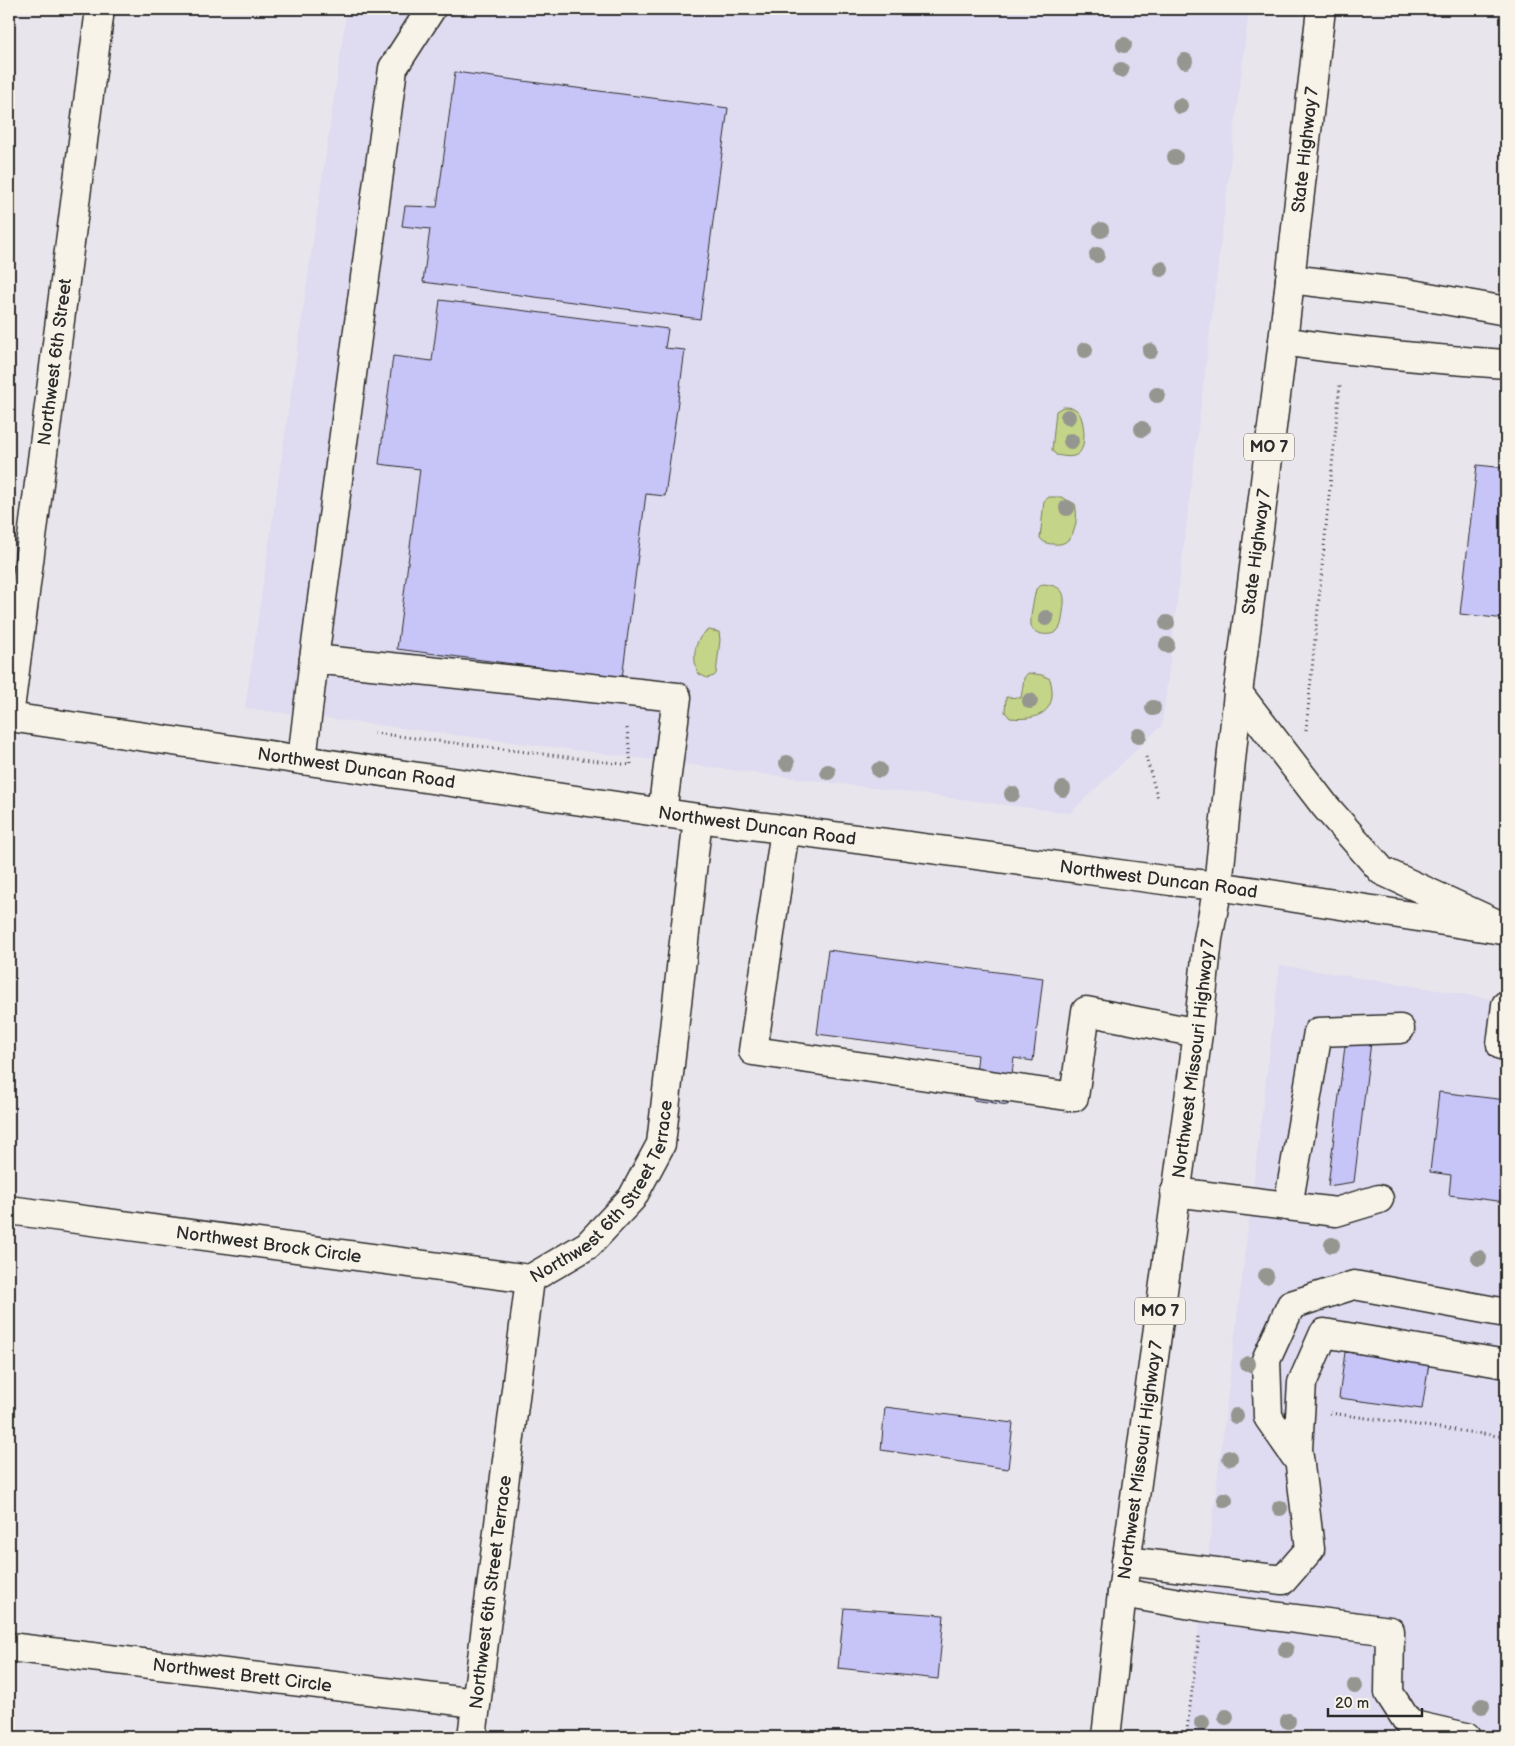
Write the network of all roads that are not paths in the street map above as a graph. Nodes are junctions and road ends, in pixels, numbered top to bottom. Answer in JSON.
{"nodes":[{"id":1,"x":100,"y":9,"type":"edge"},
{"id":2,"x":431,"y":9,"type":"edge"},
{"id":3,"x":1321,"y":9,"type":"edge"},
{"id":4,"x":1290,"y":279,"type":"junction"},
{"id":5,"x":1506,"y":311,"type":"edge"},
{"id":6,"x":1283,"y":341,"type":"junction"},
{"id":7,"x":1506,"y":364,"type":"edge"},
{"id":8,"x":314,"y":659,"type":"junction"},
{"id":9,"x":1238,"y":693,"type":"junction"},
{"id":10,"x":9,"y":717,"type":"edge"},
{"id":11,"x":302,"y":760,"type":"junction"},
{"id":12,"x":662,"y":813,"type":"junction"},
{"id":13,"x":698,"y":818,"type":"junction"},
{"id":14,"x":785,"y":830,"type":"junction"},
{"id":15,"x":1218,"y":886,"type":"junction"},
{"id":16,"x":1506,"y":929,"type":"edge"},
{"id":17,"x":1506,"y":1005,"type":"edge"},
{"id":18,"x":1400,"y":1029,"type":"dead end"},
{"id":19,"x":1198,"y":1032,"type":"junction"},
{"id":20,"x":1501,"y":1045,"type":"dead end"},
{"id":21,"x":1175,"y":1192,"type":"junction"},
{"id":22,"x":1379,"y":1199,"type":"dead end"},
{"id":23,"x":1288,"y":1206,"type":"junction"},
{"id":24,"x":9,"y":1210,"type":"edge"},
{"id":25,"x":530,"y":1280,"type":"junction"},
{"id":26,"x":1506,"y":1313,"type":"edge"},
{"id":27,"x":1506,"y":1364,"type":"edge"},
{"id":28,"x":1300,"y":1463,"type":"junction"},
{"id":29,"x":1126,"y":1561,"type":"junction"},
{"id":30,"x":1122,"y":1593,"type":"junction"},
{"id":31,"x":9,"y":1647,"type":"edge"},
{"id":32,"x":476,"y":1703,"type":"junction"},
{"id":33,"x":472,"y":1737,"type":"edge"},
{"id":34,"x":1106,"y":1737,"type":"edge"},
{"id":35,"x":1466,"y":1737,"type":"edge"}],
"edges":[{"from":1,"to":10,"type":"street","name":"Northwest 6th Street"},
{"from":2,"to":8,"type":"street"},
{"from":3,"to":4,"type":"street","name":"State Highway 7","number":"MO 7"},
{"from":4,"to":5,"type":"street"},
{"from":4,"to":6,"type":"street","name":"State Highway 7","number":"MO 7"},
{"from":6,"to":7,"type":"street"},
{"from":6,"to":9,"type":"street","name":"State Highway 7","number":"MO 7"},
{"from":8,"to":11,"type":"street"},
{"from":8,"to":12,"type":"street"},
{"from":9,"to":15,"type":"street","name":"State Highway 7","number":"MO 7"},
{"from":9,"to":16,"type":"street"},
{"from":10,"to":11,"type":"street","name":"Northwest Duncan Road"},
{"from":11,"to":12,"type":"street","name":"Northwest Duncan Road"},
{"from":12,"to":13,"type":"street","name":"Northwest Duncan Road"},
{"from":13,"to":14,"type":"street","name":"Northwest Duncan Road"},
{"from":13,"to":25,"type":"street","name":"Northwest 6th Street Terrace"},
{"from":14,"to":15,"type":"street","name":"Northwest Duncan Road"},
{"from":14,"to":19,"type":"street"},
{"from":15,"to":16,"type":"street","name":"Northwest Duncan Road"},
{"from":15,"to":19,"type":"street","name":"Northwest Missouri Highway 7","number":"MO 7"},
{"from":17,"to":20,"type":"street"},
{"from":18,"to":23,"type":"street"},
{"from":19,"to":21,"type":"street","name":"Northwest Missouri Highway 7","number":"MO 7"},
{"from":21,"to":23,"type":"street"},
{"from":21,"to":29,"type":"street","name":"Northwest Missouri Highway 7","number":"MO 7"},
{"from":22,"to":23,"type":"street"},
{"from":24,"to":25,"type":"street","name":"Northwest Brock Circle"},
{"from":25,"to":32,"type":"street","name":"Northwest 6th Street Terrace"},
{"from":26,"to":28,"type":"street"},
{"from":27,"to":28,"type":"street"},
{"from":28,"to":29,"type":"street"},
{"from":29,"to":30,"type":"street","name":"Northwest Missouri Highway 7","number":"MO 7"},
{"from":30,"to":34,"type":"street","name":"Northwest Missouri Highway 7","number":"MO 7"},
{"from":30,"to":35,"type":"street"},
{"from":31,"to":32,"type":"street","name":"Northwest Brett Circle"},
{"from":32,"to":33,"type":"street","name":"Northwest 6th Street Terrace"}]}
